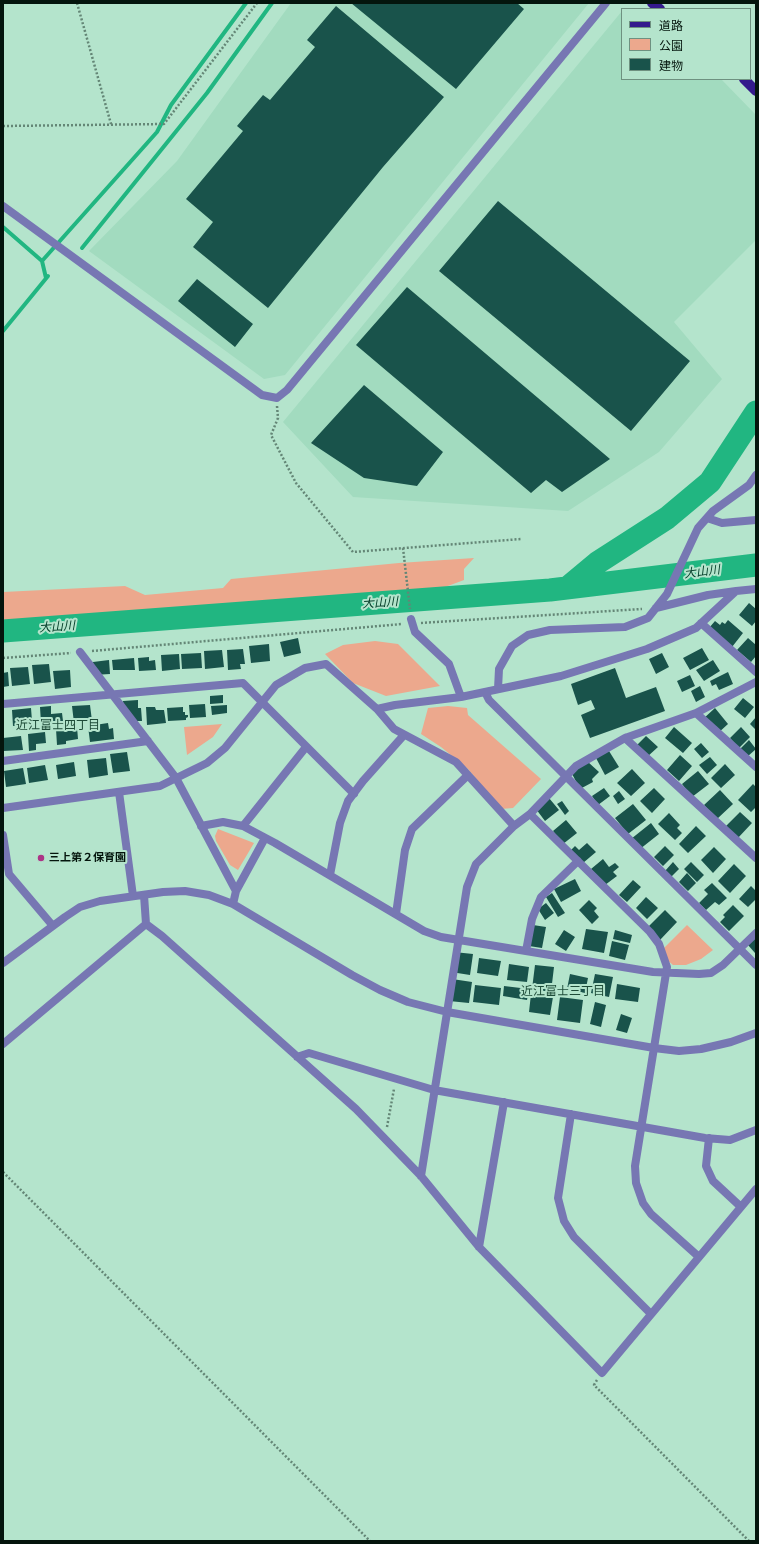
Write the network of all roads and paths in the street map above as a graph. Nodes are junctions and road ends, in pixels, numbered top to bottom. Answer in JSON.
{"nodes":[{"id":1,"x":77,"y":3,"type":"edge"},
{"id":2,"x":257,"y":3,"type":"edge"},
{"id":3,"x":606,"y":3,"type":"edge"},
{"id":4,"x":745,"y":80,"type":"edge"},
{"id":5,"x":756,"y":91,"type":"edge"},
{"id":6,"x":111,"y":124,"type":"junction"},
{"id":7,"x":3,"y":126,"type":"edge"},
{"id":8,"x":3,"y":206,"type":"edge"},
{"id":9,"x":277,"y":398,"type":"junction"},
{"id":10,"x":756,"y":475,"type":"edge"},
{"id":11,"x":707,"y":518,"type":"junction"},
{"id":12,"x":756,"y":520,"type":"edge"},
{"id":13,"x":521,"y":539,"type":"dead end"},
{"id":14,"x":403,"y":548,"type":"junction"},
{"id":15,"x":756,"y":589,"type":"edge"},
{"id":16,"x":736,"y":591,"type":"junction"},
{"id":17,"x":656,"y":608,"type":"junction"},
{"id":18,"x":412,"y":621,"type":"junction"},
{"id":19,"x":701,"y":623,"type":"junction"},
{"id":20,"x":80,"y":652,"type":"junction"},
{"id":21,"x":3,"y":658,"type":"edge"},
{"id":22,"x":756,"y":672,"type":"edge"},
{"id":23,"x":756,"y":682,"type":"edge"},
{"id":24,"x":498,"y":689,"type":"junction"},
{"id":25,"x":485,"y":692,"type":"junction"},
{"id":26,"x":112,"y":694,"type":"junction"},
{"id":27,"x":461,"y":697,"type":"junction"},
{"id":28,"x":262,"y":702,"type":"junction"},
{"id":29,"x":3,"y":704,"type":"edge"},
{"id":30,"x":377,"y":709,"type":"junction"},
{"id":31,"x":696,"y":713,"type":"junction"},
{"id":32,"x":404,"y":734,"type":"junction"},
{"id":33,"x":625,"y":738,"type":"junction"},
{"id":34,"x":148,"y":741,"type":"junction"},
{"id":35,"x":306,"y":747,"type":"junction"},
{"id":36,"x":3,"y":761,"type":"edge"},
{"id":37,"x":756,"y":767,"type":"edge"},
{"id":38,"x":468,"y":775,"type":"junction"},
{"id":39,"x":566,"y":776,"type":"junction"},
{"id":40,"x":176,"y":778,"type":"junction"},
{"id":41,"x":119,"y":792,"type":"junction"},
{"id":42,"x":354,"y":794,"type":"junction"},
{"id":43,"x":3,"y":808,"type":"edge"},
{"id":44,"x":530,"y":814,"type":"junction"},
{"id":45,"x":201,"y":826,"type":"junction"},
{"id":46,"x":243,"y":826,"type":"junction"},
{"id":47,"x":514,"y":826,"type":"junction"},
{"id":48,"x":3,"y":835,"type":"edge"},
{"id":49,"x":265,"y":838,"type":"junction"},
{"id":50,"x":756,"y":858,"type":"edge"},
{"id":51,"x":578,"y":861,"type":"junction"},
{"id":52,"x":330,"y":875,"type":"junction"},
{"id":53,"x":6,"y":876,"type":"edge"},
{"id":54,"x":236,"y":891,"type":"junction"},
{"id":55,"x":144,"y":895,"type":"junction"},
{"id":56,"x":133,"y":896,"type":"junction"},
{"id":57,"x":233,"y":904,"type":"junction"},
{"id":58,"x":396,"y":914,"type":"junction"},
{"id":59,"x":146,"y":924,"type":"junction"},
{"id":60,"x":53,"y":926,"type":"junction"},
{"id":61,"x":756,"y":933,"type":"edge"},
{"id":62,"x":458,"y":940,"type":"junction"},
{"id":63,"x":740,"y":949,"type":"junction"},
{"id":64,"x":526,"y":951,"type":"junction"},
{"id":65,"x":3,"y":963,"type":"edge"},
{"id":66,"x":756,"y":965,"type":"edge"},
{"id":67,"x":666,"y":972,"type":"junction"},
{"id":68,"x":447,"y":1012,"type":"junction"},
{"id":69,"x":756,"y":1033,"type":"edge"},
{"id":70,"x":3,"y":1044,"type":"edge"},
{"id":71,"x":654,"y":1048,"type":"junction"},
{"id":72,"x":297,"y":1057,"type":"junction"},
{"id":73,"x":396,"y":1078,"type":"junction"},
{"id":74,"x":434,"y":1090,"type":"junction"},
{"id":75,"x":504,"y":1102,"type":"junction"},
{"id":76,"x":571,"y":1114,"type":"junction"},
{"id":77,"x":641,"y":1127,"type":"junction"},
{"id":78,"x":756,"y":1130,"type":"edge"},
{"id":79,"x":709,"y":1138,"type":"junction"},
{"id":80,"x":385,"y":1140,"type":"junction"},
{"id":81,"x":3,"y":1172,"type":"edge"},
{"id":82,"x":421,"y":1176,"type":"junction"},
{"id":83,"x":756,"y":1189,"type":"edge"},
{"id":84,"x":741,"y":1207,"type":"junction"},
{"id":85,"x":479,"y":1247,"type":"junction"},
{"id":86,"x":699,"y":1257,"type":"junction"},
{"id":87,"x":651,"y":1314,"type":"junction"},
{"id":88,"x":594,"y":1385,"type":"dead end"},
{"id":89,"x":370,"y":1541,"type":"edge"},
{"id":90,"x":750,"y":1541,"type":"edge"}],
"edges":[{"from":1,"to":6,"type":"path"},
{"from":2,"to":6,"type":"path"},
{"from":3,"to":9,"type":"street"},
{"from":4,"to":5,"type":"main road"},
{"from":6,"to":7,"type":"path"},
{"from":8,"to":9,"type":"street"},
{"from":9,"to":14,"type":"path"},
{"from":10,"to":11,"type":"street"},
{"from":11,"to":12,"type":"street"},
{"from":11,"to":17,"type":"street"},
{"from":13,"to":14,"type":"path"},
{"from":14,"to":18,"type":"path"},
{"from":15,"to":16,"type":"street"},
{"from":16,"to":17,"type":"street"},
{"from":16,"to":19,"type":"street"},
{"from":17,"to":18,"type":"path"},
{"from":17,"to":24,"type":"street"},
{"from":18,"to":20,"type":"path"},
{"from":18,"to":27,"type":"street"},
{"from":19,"to":22,"type":"street"},
{"from":19,"to":24,"type":"street"},
{"from":20,"to":21,"type":"path"},
{"from":20,"to":26,"type":"street"},
{"from":23,"to":31,"type":"street"},
{"from":24,"to":25,"type":"street"},
{"from":25,"to":27,"type":"street"},
{"from":25,"to":39,"type":"street"},
{"from":26,"to":28,"type":"street"},
{"from":26,"to":29,"type":"street"},
{"from":26,"to":34,"type":"street"},
{"from":27,"to":30,"type":"street"},
{"from":28,"to":30,"type":"street"},
{"from":28,"to":35,"type":"street"},
{"from":28,"to":40,"type":"street"},
{"from":30,"to":32,"type":"street"},
{"from":31,"to":33,"type":"street"},
{"from":31,"to":37,"type":"street"},
{"from":32,"to":38,"type":"street"},
{"from":32,"to":42,"type":"street"},
{"from":33,"to":39,"type":"street"},
{"from":33,"to":50,"type":"street"},
{"from":34,"to":36,"type":"street"},
{"from":34,"to":40,"type":"street"},
{"from":35,"to":42,"type":"street"},
{"from":35,"to":46,"type":"street"},
{"from":38,"to":47,"type":"street"},
{"from":38,"to":58,"type":"street"},
{"from":39,"to":44,"type":"street"},
{"from":39,"to":63,"type":"street"},
{"from":40,"to":41,"type":"street"},
{"from":40,"to":45,"type":"street"},
{"from":41,"to":43,"type":"street"},
{"from":41,"to":56,"type":"street"},
{"from":42,"to":52,"type":"street"},
{"from":44,"to":47,"type":"street"},
{"from":44,"to":51,"type":"street"},
{"from":45,"to":46,"type":"street"},
{"from":45,"to":54,"type":"street"},
{"from":46,"to":49,"type":"street"},
{"from":47,"to":62,"type":"street"},
{"from":48,"to":53,"type":"street"},
{"from":49,"to":52,"type":"street"},
{"from":49,"to":54,"type":"street"},
{"from":51,"to":64,"type":"street"},
{"from":51,"to":67,"type":"street"},
{"from":52,"to":58,"type":"street"},
{"from":53,"to":60,"type":"street"},
{"from":54,"to":57,"type":"street"},
{"from":55,"to":56,"type":"street"},
{"from":55,"to":57,"type":"street"},
{"from":55,"to":59,"type":"street"},
{"from":56,"to":60,"type":"street"},
{"from":57,"to":68,"type":"street"},
{"from":58,"to":62,"type":"street"},
{"from":59,"to":70,"type":"street"},
{"from":59,"to":72,"type":"street"},
{"from":60,"to":65,"type":"street"},
{"from":61,"to":63,"type":"street"},
{"from":62,"to":64,"type":"street"},
{"from":62,"to":68,"type":"street"},
{"from":63,"to":66,"type":"street"},
{"from":63,"to":67,"type":"street"},
{"from":64,"to":67,"type":"street"},
{"from":67,"to":71,"type":"street"},
{"from":68,"to":71,"type":"street"},
{"from":68,"to":74,"type":"street"},
{"from":69,"to":71,"type":"street"},
{"from":71,"to":77,"type":"street"},
{"from":72,"to":73,"type":"street"},
{"from":72,"to":80,"type":"street"},
{"from":73,"to":74,"type":"street"},
{"from":73,"to":80,"type":"path"},
{"from":74,"to":75,"type":"street"},
{"from":74,"to":82,"type":"street"},
{"from":75,"to":76,"type":"street"},
{"from":75,"to":85,"type":"street"},
{"from":76,"to":77,"type":"street"},
{"from":76,"to":87,"type":"street"},
{"from":77,"to":79,"type":"street"},
{"from":77,"to":86,"type":"street"},
{"from":78,"to":79,"type":"street"},
{"from":79,"to":84,"type":"street"},
{"from":80,"to":82,"type":"street"},
{"from":81,"to":89,"type":"path"},
{"from":82,"to":85,"type":"street"},
{"from":83,"to":84,"type":"street"},
{"from":84,"to":86,"type":"street"},
{"from":85,"to":87,"type":"street"},
{"from":86,"to":87,"type":"street"},
{"from":88,"to":90,"type":"path"}]}
